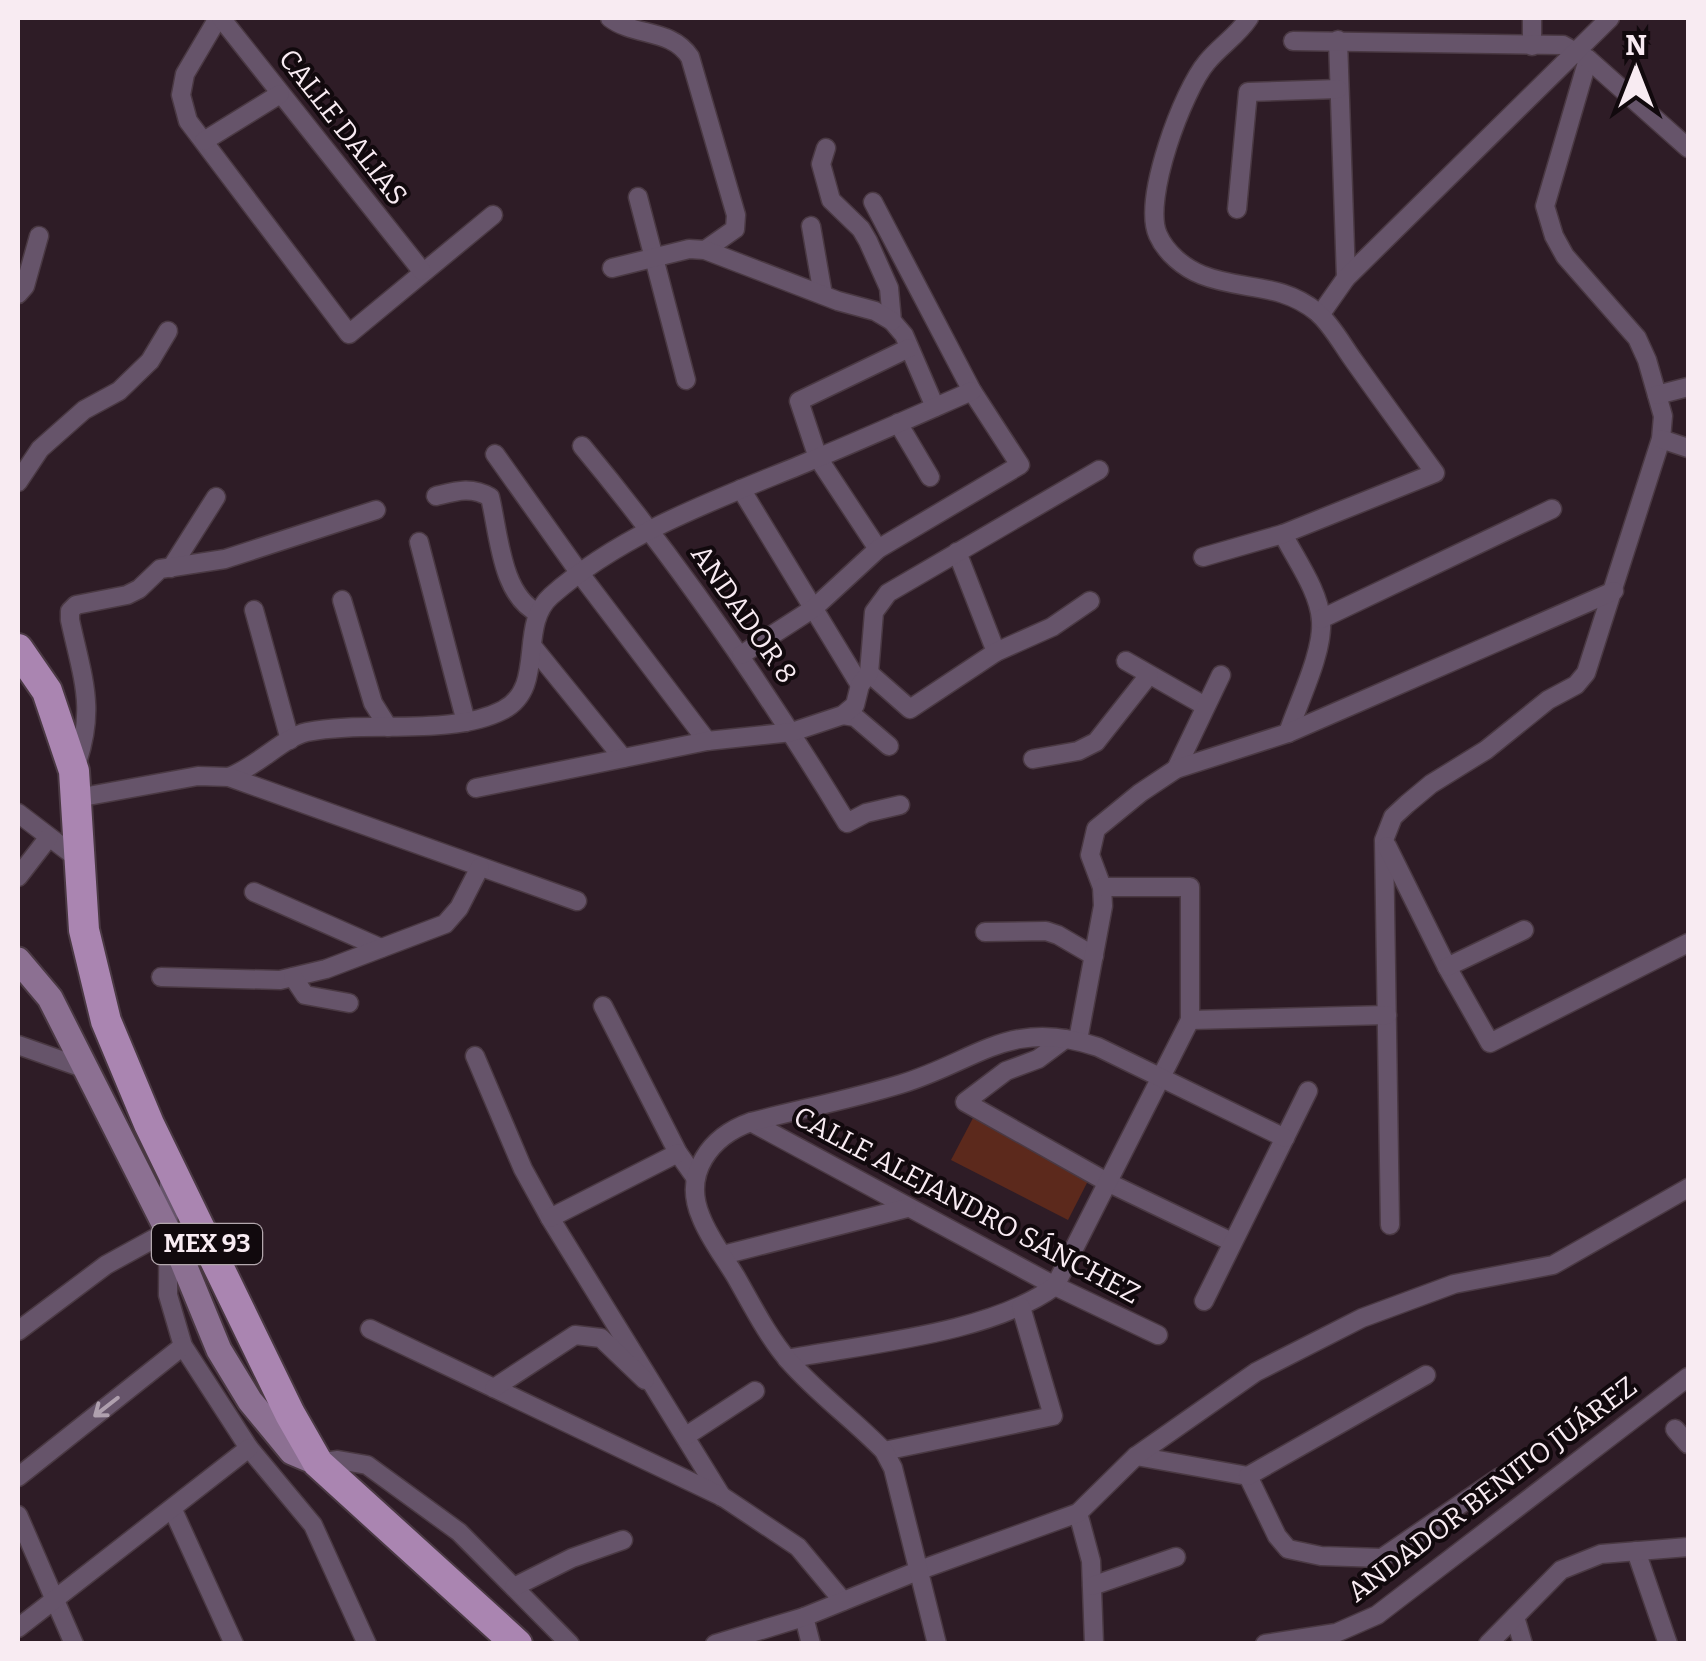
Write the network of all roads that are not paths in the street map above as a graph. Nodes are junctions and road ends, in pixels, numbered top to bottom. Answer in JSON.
{"nodes":[{"id":1,"x":220,"y":18,"type":"edge"},
{"id":2,"x":610,"y":18,"type":"edge"},
{"id":3,"x":1249,"y":18,"type":"edge"},
{"id":4,"x":1532,"y":18,"type":"edge"},
{"id":5,"x":1610,"y":18,"type":"edge"},
{"id":6,"x":1338,"y":40,"type":"junction"},
{"id":7,"x":1292,"y":41,"type":"dead end"},
{"id":8,"x":1532,"y":46,"type":"junction"},
{"id":9,"x":1581,"y":56,"type":"junction"},
{"id":10,"x":1338,"y":89,"type":"junction"},
{"id":11,"x":280,"y":94,"type":"junction"},
{"id":12,"x":204,"y":141,"type":"junction"},
{"id":13,"x":826,"y":148,"type":"dead end"},
{"id":14,"x":1688,"y":148,"type":"edge"},
{"id":15,"x":638,"y":197,"type":"dead end"},
{"id":16,"x":874,"y":202,"type":"dead end"},
{"id":17,"x":1237,"y":210,"type":"dead end"},
{"id":18,"x":493,"y":215,"type":"dead end"},
{"id":19,"x":811,"y":226,"type":"dead end"},
{"id":20,"x":39,"y":236,"type":"dead end"},
{"id":21,"x":706,"y":250,"type":"junction"},
{"id":22,"x":654,"y":258,"type":"junction"},
{"id":23,"x":612,"y":268,"type":"dead end"},
{"id":24,"x":422,"y":271,"type":"junction"},
{"id":25,"x":23,"y":274,"type":"edge"},
{"id":26,"x":1346,"y":278,"type":"junction"},
{"id":27,"x":18,"y":294,"type":"edge"},
{"id":28,"x":823,"y":294,"type":"junction"},
{"id":29,"x":1320,"y":314,"type":"junction"},
{"id":30,"x":892,"y":320,"type":"junction"},
{"id":31,"x":168,"y":331,"type":"dead end"},
{"id":32,"x":909,"y":348,"type":"junction"},
{"id":33,"x":686,"y":380,"type":"dead end"},
{"id":34,"x":1688,"y":386,"type":"edge"},
{"id":35,"x":972,"y":390,"type":"junction"},
{"id":36,"x":1657,"y":395,"type":"junction"},
{"id":37,"x":935,"y":407,"type":"junction"},
{"id":38,"x":898,"y":424,"type":"junction"},
{"id":39,"x":1661,"y":440,"type":"junction"},
{"id":40,"x":582,"y":446,"type":"dead end"},
{"id":41,"x":1688,"y":448,"type":"edge"},
{"id":42,"x":495,"y":454,"type":"dead end"},
{"id":43,"x":818,"y":458,"type":"junction"},
{"id":44,"x":1098,"y":470,"type":"dead end"},
{"id":45,"x":930,"y":477,"type":"dead end"},
{"id":46,"x":18,"y":482,"type":"edge"},
{"id":47,"x":741,"y":489,"type":"junction"},
{"id":48,"x":436,"y":496,"type":"dead end"},
{"id":49,"x":216,"y":497,"type":"dead end"},
{"id":50,"x":1552,"y":509,"type":"dead end"},
{"id":51,"x":376,"y":510,"type":"dead end"},
{"id":52,"x":651,"y":529,"type":"junction"},
{"id":53,"x":1283,"y":534,"type":"junction"},
{"id":54,"x":419,"y":542,"type":"dead end"},
{"id":55,"x":878,"y":549,"type":"junction"},
{"id":56,"x":958,"y":552,"type":"junction"},
{"id":57,"x":1203,"y":557,"type":"dead end"},
{"id":58,"x":171,"y":568,"type":"junction"},
{"id":59,"x":581,"y":575,"type":"junction"},
{"id":60,"x":1614,"y":591,"type":"junction"},
{"id":61,"x":342,"y":600,"type":"dead end"},
{"id":62,"x":1090,"y":600,"type":"dead end"},
{"id":63,"x":814,"y":608,"type":"junction"},
{"id":64,"x":254,"y":610,"type":"dead end"},
{"id":65,"x":538,"y":613,"type":"junction"},
{"id":66,"x":1322,"y":619,"type":"junction"},
{"id":67,"x":532,"y":647,"type":"junction"},
{"id":68,"x":18,"y":649,"type":"edge"},
{"id":69,"x":996,"y":652,"type":"junction"},
{"id":70,"x":742,"y":655,"type":"junction"},
{"id":71,"x":1126,"y":661,"type":"dead end"},
{"id":72,"x":1149,"y":674,"type":"junction"},
{"id":73,"x":1221,"y":675,"type":"dead end"},
{"id":74,"x":865,"y":679,"type":"junction"},
{"id":75,"x":1205,"y":706,"type":"junction"},
{"id":76,"x":843,"y":715,"type":"junction"},
{"id":77,"x":466,"y":722,"type":"junction"},
{"id":78,"x":388,"y":727,"type":"junction"},
{"id":79,"x":792,"y":732,"type":"junction"},
{"id":80,"x":1288,"y":734,"type":"junction"},
{"id":81,"x":290,"y":740,"type":"junction"},
{"id":82,"x":707,"y":741,"type":"junction"},
{"id":83,"x":889,"y":746,"type":"dead end"},
{"id":84,"x":623,"y":758,"type":"junction"},
{"id":85,"x":1033,"y":759,"type":"dead end"},
{"id":86,"x":1176,"y":769,"type":"junction"},
{"id":87,"x":229,"y":776,"type":"junction"},
{"id":88,"x":76,"y":785,"type":"junction"},
{"id":89,"x":476,"y":788,"type":"dead end"},
{"id":90,"x":900,"y":805,"type":"dead end"},
{"id":91,"x":18,"y":813,"type":"edge"},
{"id":92,"x":49,"y":836,"type":"junction"},
{"id":93,"x":1384,"y":840,"type":"junction"},
{"id":94,"x":77,"y":858,"type":"junction"},
{"id":95,"x":480,"y":867,"type":"junction"},
{"id":96,"x":18,"y":877,"type":"edge"},
{"id":97,"x":1102,"y":887,"type":"junction"},
{"id":98,"x":254,"y":892,"type":"dead end"},
{"id":99,"x":577,"y":901,"type":"dead end"},
{"id":100,"x":1524,"y":930,"type":"dead end"},
{"id":101,"x":985,"y":932,"type":"dead end"},
{"id":102,"x":1688,"y":943,"type":"edge"},
{"id":103,"x":381,"y":948,"type":"junction"},
{"id":104,"x":1094,"y":956,"type":"junction"},
{"id":105,"x":18,"y":960,"type":"edge"},
{"id":106,"x":1447,"y":967,"type":"junction"},
{"id":107,"x":161,"y":977,"type":"dead end"},
{"id":108,"x":293,"y":977,"type":"junction"},
{"id":109,"x":349,"y":1003,"type":"dead end"},
{"id":110,"x":603,"y":1006,"type":"dead end"},
{"id":111,"x":1387,"y":1015,"type":"junction"},
{"id":112,"x":1190,"y":1020,"type":"junction"},
{"id":113,"x":1071,"y":1040,"type":"junction"},
{"id":114,"x":18,"y":1045,"type":"edge"},
{"id":115,"x":475,"y":1056,"type":"dead end"},
{"id":116,"x":86,"y":1070,"type":"junction"},
{"id":117,"x":1160,"y":1075,"type":"junction"},
{"id":118,"x":1308,"y":1091,"type":"dead end"},
{"id":119,"x":751,"y":1122,"type":"junction"},
{"id":120,"x":1285,"y":1138,"type":"junction"},
{"id":121,"x":678,"y":1153,"type":"junction"},
{"id":122,"x":170,"y":1166,"type":"junction"},
{"id":123,"x":695,"y":1177,"type":"junction"},
{"id":124,"x":1107,"y":1182,"type":"junction"},
{"id":125,"x":1688,"y":1188,"type":"edge"},
{"id":126,"x":907,"y":1208,"type":"junction"},
{"id":127,"x":550,"y":1218,"type":"junction"},
{"id":128,"x":1390,"y":1224,"type":"dead end"},
{"id":129,"x":168,"y":1231,"type":"junction"},
{"id":130,"x":1232,"y":1242,"type":"junction"},
{"id":131,"x":723,"y":1255,"type":"junction"},
{"id":132,"x":1055,"y":1286,"type":"junction"},
{"id":133,"x":1204,"y":1301,"type":"dead end"},
{"id":134,"x":1021,"y":1306,"type":"junction"},
{"id":135,"x":370,"y":1329,"type":"dead end"},
{"id":136,"x":18,"y":1330,"type":"edge"},
{"id":137,"x":1158,"y":1335,"type":"dead end"},
{"id":138,"x":183,"y":1346,"type":"junction"},
{"id":139,"x":787,"y":1359,"type":"junction"},
{"id":140,"x":1426,"y":1374,"type":"dead end"},
{"id":141,"x":1688,"y":1376,"type":"edge"},
{"id":142,"x":494,"y":1388,"type":"junction"},
{"id":143,"x":658,"y":1390,"type":"junction"},
{"id":144,"x":756,"y":1391,"type":"dead end"},
{"id":145,"x":1675,"y":1429,"type":"dead end"},
{"id":146,"x":686,"y":1436,"type":"junction"},
{"id":147,"x":1688,"y":1444,"type":"edge"},
{"id":148,"x":250,"y":1448,"type":"junction"},
{"id":149,"x":884,"y":1451,"type":"junction"},
{"id":150,"x":1136,"y":1456,"type":"junction"},
{"id":151,"x":318,"y":1463,"type":"junction"},
{"id":152,"x":1248,"y":1476,"type":"junction"},
{"id":153,"x":18,"y":1477,"type":"edge"},
{"id":154,"x":1500,"y":1477,"type":"dead end"},
{"id":155,"x":723,"y":1497,"type":"junction"},
{"id":156,"x":173,"y":1510,"type":"junction"},
{"id":157,"x":1078,"y":1513,"type":"junction"},
{"id":158,"x":18,"y":1515,"type":"edge"},
{"id":159,"x":623,"y":1540,"type":"dead end"},
{"id":160,"x":1688,"y":1547,"type":"edge"},
{"id":161,"x":1636,"y":1552,"type":"junction"},
{"id":162,"x":1176,"y":1557,"type":"dead end"},
{"id":163,"x":920,"y":1570,"type":"junction"},
{"id":164,"x":1092,"y":1586,"type":"junction"},
{"id":165,"x":514,"y":1587,"type":"junction"},
{"id":166,"x":54,"y":1600,"type":"junction"},
{"id":167,"x":843,"y":1602,"type":"junction"},
{"id":168,"x":804,"y":1617,"type":"junction"},
{"id":169,"x":1515,"y":1617,"type":"junction"},
{"id":170,"x":18,"y":1628,"type":"edge"},
{"id":171,"x":1337,"y":1638,"type":"edge"},
{"id":172,"x":74,"y":1644,"type":"edge"},
{"id":173,"x":234,"y":1644,"type":"edge"},
{"id":174,"x":367,"y":1644,"type":"edge"},
{"id":175,"x":517,"y":1644,"type":"edge"},
{"id":176,"x":570,"y":1644,"type":"edge"},
{"id":177,"x":715,"y":1644,"type":"edge"},
{"id":178,"x":810,"y":1644,"type":"edge"},
{"id":179,"x":937,"y":1644,"type":"edge"},
{"id":180,"x":1094,"y":1644,"type":"edge"},
{"id":181,"x":1264,"y":1644,"type":"edge"},
{"id":182,"x":1488,"y":1644,"type":"edge"},
{"id":183,"x":1523,"y":1644,"type":"edge"},
{"id":184,"x":1668,"y":1644,"type":"edge"}],
"edges":[{"from":1,"to":11,"type":"street","name":"CALLE DALIAS"},
{"from":1,"to":12,"type":"street"},
{"from":2,"to":21,"type":"street"},
{"from":3,"to":29,"type":"street"},
{"from":4,"to":8,"type":"street"},
{"from":5,"to":9,"type":"street"},
{"from":6,"to":7,"type":"street"},
{"from":6,"to":8,"type":"street"},
{"from":6,"to":10,"type":"street"},
{"from":8,"to":9,"type":"street"},
{"from":9,"to":14,"type":"street"},
{"from":9,"to":26,"type":"street"},
{"from":9,"to":36,"type":"street"},
{"from":10,"to":17,"type":"street"},
{"from":10,"to":26,"type":"street"},
{"from":11,"to":12,"type":"street"},
{"from":11,"to":24,"type":"street","name":"CALLE DALIAS"},
{"from":12,"to":24,"type":"street"},
{"from":13,"to":30,"type":"street"},
{"from":15,"to":22,"type":"street"},
{"from":16,"to":35,"type":"street"},
{"from":18,"to":24,"type":"street"},
{"from":19,"to":28,"type":"street"},
{"from":20,"to":25,"type":"street"},
{"from":21,"to":22,"type":"street"},
{"from":21,"to":28,"type":"street"},
{"from":22,"to":23,"type":"street"},
{"from":22,"to":33,"type":"street"},
{"from":25,"to":27,"type":"street"},
{"from":26,"to":29,"type":"street"},
{"from":28,"to":30,"type":"street"},
{"from":29,"to":53,"type":"street"},
{"from":30,"to":32,"type":"street"},
{"from":31,"to":46,"type":"street"},
{"from":32,"to":37,"type":"street"},
{"from":32,"to":43,"type":"street"},
{"from":34,"to":36,"type":"street"},
{"from":35,"to":37,"type":"street"},
{"from":35,"to":55,"type":"street"},
{"from":36,"to":39,"type":"street"},
{"from":37,"to":38,"type":"street"},
{"from":38,"to":43,"type":"street"},
{"from":38,"to":45,"type":"street"},
{"from":39,"to":41,"type":"street"},
{"from":39,"to":60,"type":"street"},
{"from":40,"to":52,"type":"street","name":"ANDADOR 8"},
{"from":42,"to":59,"type":"street"},
{"from":43,"to":47,"type":"street"},
{"from":43,"to":55,"type":"street"},
{"from":44,"to":56,"type":"street"},
{"from":47,"to":52,"type":"street"},
{"from":47,"to":63,"type":"street"},
{"from":48,"to":65,"type":"street"},
{"from":49,"to":58,"type":"street"},
{"from":50,"to":66,"type":"street"},
{"from":51,"to":58,"type":"street"},
{"from":52,"to":59,"type":"street"},
{"from":52,"to":70,"type":"street","name":"ANDADOR 8"},
{"from":53,"to":57,"type":"street"},
{"from":53,"to":66,"type":"street"},
{"from":54,"to":77,"type":"street"},
{"from":55,"to":63,"type":"street"},
{"from":56,"to":69,"type":"street"},
{"from":56,"to":74,"type":"street"},
{"from":58,"to":88,"type":"street"},
{"from":59,"to":65,"type":"street"},
{"from":59,"to":82,"type":"street"},
{"from":60,"to":80,"type":"street"},
{"from":60,"to":93,"type":"street"},
{"from":61,"to":78,"type":"street"},
{"from":62,"to":69,"type":"street"},
{"from":63,"to":70,"type":"street"},
{"from":63,"to":74,"type":"street"},
{"from":64,"to":81,"type":"street"},
{"from":65,"to":67,"type":"street"},
{"from":66,"to":80,"type":"street"},
{"from":67,"to":77,"type":"street"},
{"from":67,"to":84,"type":"street"},
{"from":68,"to":88,"type":"main road","number":"MEX 93"},
{"from":69,"to":74,"type":"street"},
{"from":70,"to":79,"type":"street","name":"ANDADOR 8"},
{"from":71,"to":72,"type":"street"},
{"from":72,"to":75,"type":"street"},
{"from":72,"to":85,"type":"street"},
{"from":73,"to":75,"type":"street"},
{"from":74,"to":76,"type":"street"},
{"from":75,"to":86,"type":"street"},
{"from":76,"to":79,"type":"street"},
{"from":76,"to":83,"type":"street"},
{"from":77,"to":78,"type":"street"},
{"from":78,"to":81,"type":"street"},
{"from":79,"to":82,"type":"street"},
{"from":79,"to":90,"type":"street","name":"ANDADOR 8"},
{"from":80,"to":86,"type":"street"},
{"from":81,"to":87,"type":"street"},
{"from":82,"to":84,"type":"street"},
{"from":84,"to":89,"type":"street"},
{"from":86,"to":97,"type":"street"},
{"from":87,"to":88,"type":"street"},
{"from":87,"to":95,"type":"street"},
{"from":88,"to":94,"type":"main road","number":"MEX 93"},
{"from":91,"to":92,"type":"street"},
{"from":92,"to":94,"type":"street"},
{"from":92,"to":96,"type":"street"},
{"from":93,"to":106,"type":"street"},
{"from":93,"to":111,"type":"street"},
{"from":94,"to":122,"type":"main road","number":"MEX 93"},
{"from":95,"to":99,"type":"street"},
{"from":95,"to":103,"type":"street"},
{"from":97,"to":104,"type":"street"},
{"from":97,"to":112,"type":"street"},
{"from":98,"to":103,"type":"street"},
{"from":100,"to":106,"type":"street"},
{"from":101,"to":104,"type":"street"},
{"from":102,"to":106,"type":"street"},
{"from":103,"to":108,"type":"street"},
{"from":104,"to":113,"type":"street"},
{"from":105,"to":116,"type":"street","number":"MEX 93"},
{"from":107,"to":108,"type":"street"},
{"from":108,"to":109,"type":"street"},
{"from":110,"to":121,"type":"street"},
{"from":111,"to":112,"type":"street"},
{"from":111,"to":128,"type":"street"},
{"from":112,"to":117,"type":"street"},
{"from":113,"to":117,"type":"street"},
{"from":113,"to":119,"type":"street"},
{"from":113,"to":124,"type":"street"},
{"from":114,"to":116,"type":"street"},
{"from":115,"to":127,"type":"street"},
{"from":116,"to":129,"type":"street","number":"MEX 93"},
{"from":117,"to":120,"type":"street"},
{"from":117,"to":124,"type":"street"},
{"from":118,"to":120,"type":"street"},
{"from":119,"to":123,"type":"street"},
{"from":119,"to":126,"type":"street","name":"CALLE ALEJANDRO SÁNCHEZ"},
{"from":120,"to":130,"type":"street"},
{"from":121,"to":123,"type":"street"},
{"from":121,"to":127,"type":"street"},
{"from":122,"to":129,"type":"street"},
{"from":122,"to":151,"type":"main road","number":"MEX 93"},
{"from":123,"to":131,"type":"street"},
{"from":124,"to":130,"type":"street"},
{"from":124,"to":132,"type":"street"},
{"from":125,"to":150,"type":"street"},
{"from":126,"to":131,"type":"street"},
{"from":126,"to":132,"type":"street","name":"CALLE ALEJANDRO SÁNCHEZ"},
{"from":127,"to":143,"type":"street"},
{"from":129,"to":136,"type":"street"},
{"from":129,"to":138,"type":"street"},
{"from":129,"to":151,"type":"street","number":"MEX 93"},
{"from":130,"to":133,"type":"street"},
{"from":131,"to":139,"type":"street"},
{"from":132,"to":134,"type":"street"},
{"from":132,"to":137,"type":"street","name":"CALLE ALEJANDRO SÁNCHEZ"},
{"from":134,"to":139,"type":"street"},
{"from":134,"to":149,"type":"street"},
{"from":135,"to":142,"type":"street"},
{"from":138,"to":148,"type":"street"},
{"from":138,"to":153,"type":"street","one_way":true},
{"from":139,"to":149,"type":"street"},
{"from":140,"to":152,"type":"street"},
{"from":141,"to":171,"type":"street","name":"ANDADOR BENITO JUÁREZ"},
{"from":142,"to":143,"type":"street"},
{"from":142,"to":155,"type":"street"},
{"from":143,"to":146,"type":"street"},
{"from":144,"to":146,"type":"street"},
{"from":145,"to":147,"type":"street"},
{"from":146,"to":155,"type":"street"},
{"from":148,"to":156,"type":"street"},
{"from":148,"to":174,"type":"street"},
{"from":149,"to":163,"type":"street"},
{"from":150,"to":152,"type":"street"},
{"from":150,"to":157,"type":"street"},
{"from":151,"to":165,"type":"street"},
{"from":151,"to":175,"type":"main road","number":"MEX 93"},
{"from":152,"to":154,"type":"street"},
{"from":155,"to":167,"type":"street"},
{"from":156,"to":166,"type":"street"},
{"from":156,"to":173,"type":"street"},
{"from":157,"to":163,"type":"street"},
{"from":157,"to":164,"type":"street"},
{"from":158,"to":166,"type":"street"},
{"from":159,"to":165,"type":"street"},
{"from":160,"to":161,"type":"street"},
{"from":161,"to":169,"type":"street"},
{"from":161,"to":184,"type":"street"},
{"from":162,"to":164,"type":"street"},
{"from":163,"to":167,"type":"street"},
{"from":163,"to":179,"type":"street"},
{"from":164,"to":180,"type":"street"},
{"from":165,"to":176,"type":"street"},
{"from":166,"to":170,"type":"street"},
{"from":166,"to":172,"type":"street"},
{"from":167,"to":168,"type":"street"},
{"from":168,"to":177,"type":"street"},
{"from":168,"to":178,"type":"street"},
{"from":169,"to":182,"type":"street"},
{"from":169,"to":183,"type":"street"},
{"from":171,"to":181,"type":"street","name":"ANDADOR BENITO JUÁREZ"}]}
